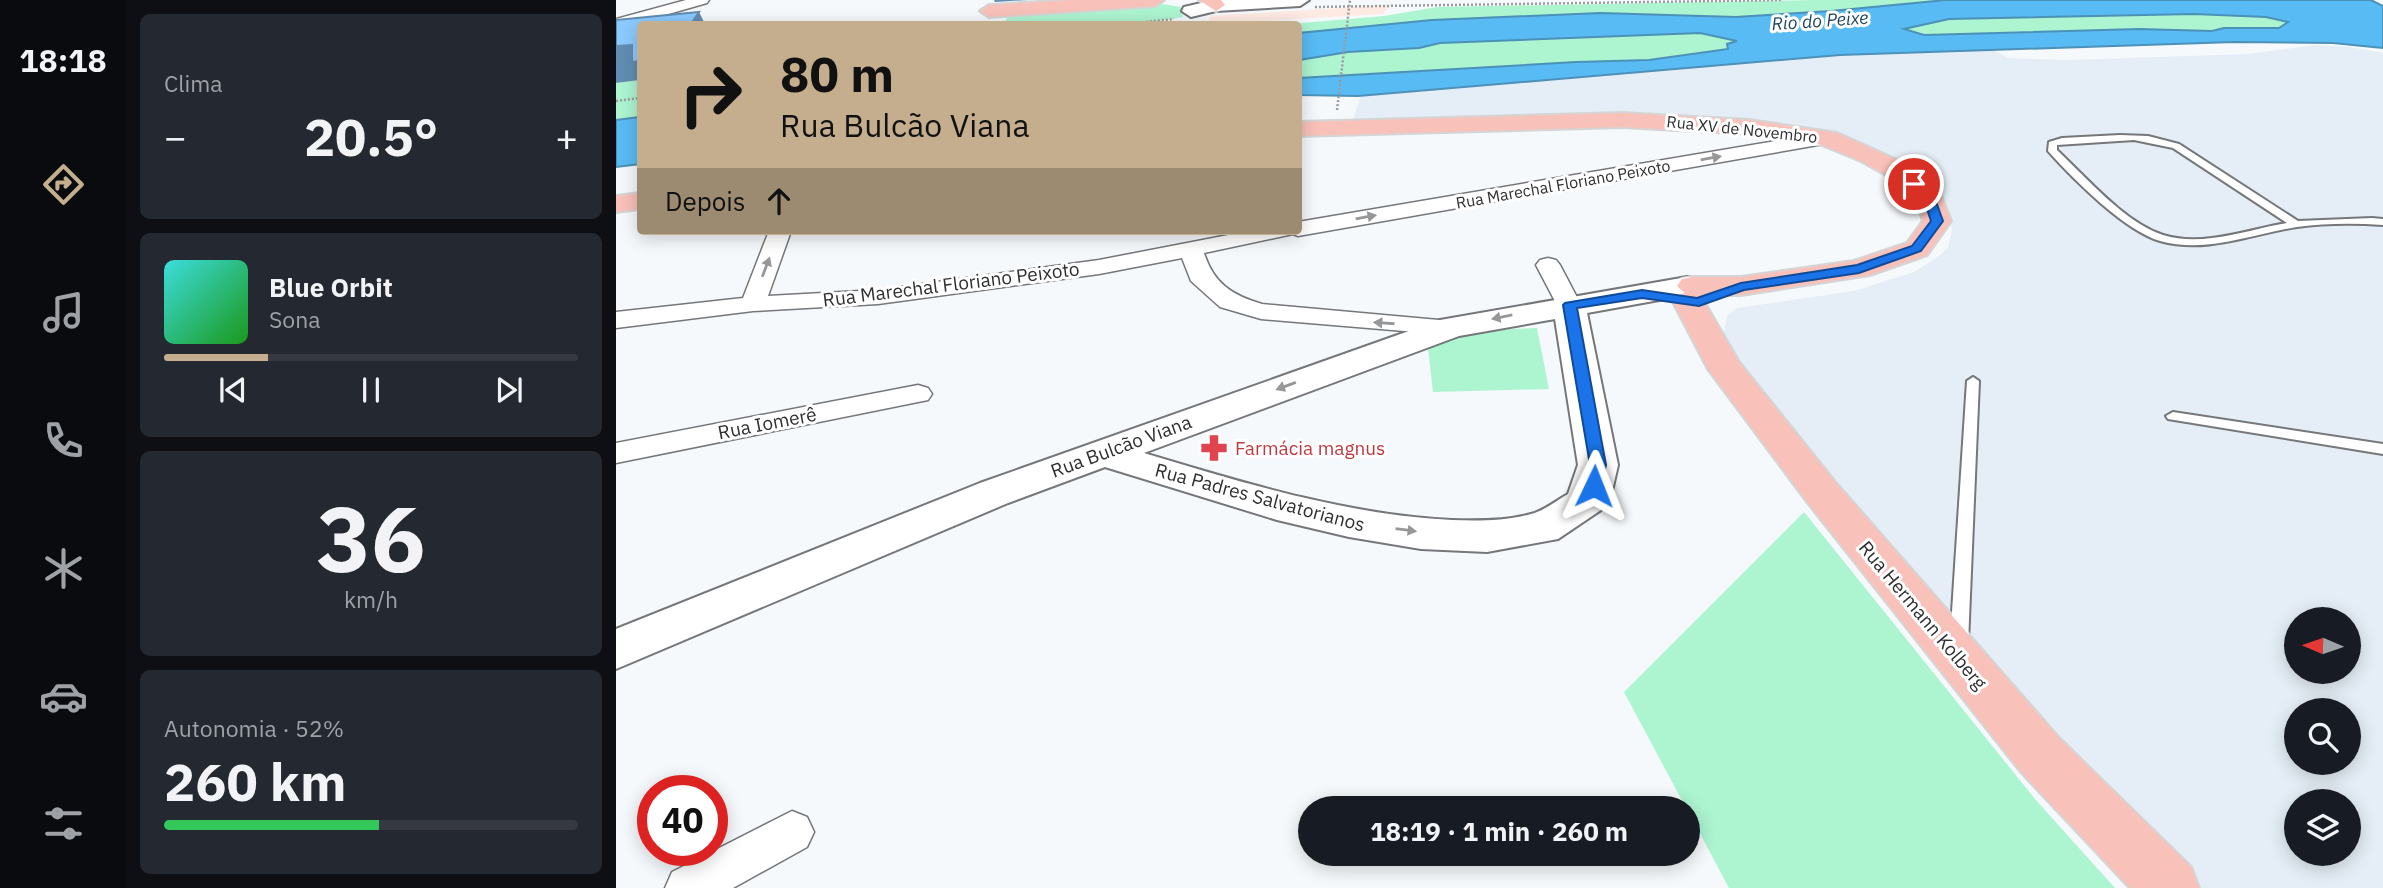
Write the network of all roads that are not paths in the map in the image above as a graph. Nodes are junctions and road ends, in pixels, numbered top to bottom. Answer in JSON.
{"nodes":[{"id":1,"x":702,"y":0,"type":"edge"},
{"id":2,"x":1155,"y":0,"type":"edge"},
{"id":3,"x":1212,"y":2,"type":"edge"},
{"id":4,"x":1307,"y":4,"type":"edge"},
{"id":5,"x":989,"y":12,"type":"edge"},
{"id":6,"x":1186,"y":13,"type":"edge"},
{"id":7,"x":616,"y":24,"type":"edge"},
{"id":8,"x":1302,"y":129,"type":"edge"},
{"id":9,"x":1828,"y":138,"type":"junction"},
{"id":10,"x":637,"y":201,"type":"edge"},
{"id":11,"x":616,"y":204,"type":"edge"},
{"id":12,"x":2383,"y":222,"type":"edge"},
{"id":13,"x":2296,"y":224,"type":"junction"},
{"id":14,"x":1302,"y":228,"type":"edge"},
{"id":15,"x":779,"y":235,"type":"edge"},
{"id":16,"x":1263,"y":235,"type":"edge"},
{"id":17,"x":1191,"y":249,"type":"junction"},
{"id":18,"x":1548,"y":265,"type":"dead end"},
{"id":19,"x":1741,"y":286,"type":"joint"},
{"id":20,"x":1695,"y":300,"type":"junction"},
{"id":21,"x":753,"y":304,"type":"junction"},
{"id":22,"x":1569,"y":305,"type":"junction"},
{"id":23,"x":616,"y":320,"type":"edge"},
{"id":24,"x":1452,"y":327,"type":"junction"},
{"id":25,"x":1973,"y":381,"type":"dead end"},
{"id":26,"x":918,"y":394,"type":"dead end"},
{"id":27,"x":2173,"y":416,"type":"dead end"},
{"id":28,"x":2383,"y":449,"type":"edge"},
{"id":29,"x":616,"y":453,"type":"edge"},
{"id":30,"x":1103,"y":453,"type":"junction"},
{"id":31,"x":616,"y":650,"type":"edge"},
{"id":32,"x":1958,"y":658,"type":"junction"},
{"id":33,"x":792,"y":832,"type":"dead end"},
{"id":34,"x":688,"y":888,"type":"edge"},
{"id":35,"x":2170,"y":888,"type":"edge"}],
"edges":[{"from":1,"to":7,"type":"street"},
{"from":2,"to":5,"type":"main road"},
{"from":3,"to":4,"type":"street"},
{"from":3,"to":6,"type":"street"},
{"from":8,"to":9,"type":"main road","name":"Rua XV de Novembro"},
{"from":14,"to":9,"type":"street","name":"Rua Marechal Floriano Peixoto","one_way":true},
{"from":9,"to":19,"type":"main road","name":"Rua XV de Novembro"},
{"from":10,"to":11,"type":"main road"},
{"from":12,"to":13,"type":"lane"},
{"from":13,"to":13,"type":"lane"},
{"from":21,"to":15,"type":"street","one_way":true},
{"from":16,"to":17,"type":"street","name":"Rua Marechal Floriano Peixoto"},
{"from":17,"to":21,"type":"street","name":"Rua Marechal Floriano Peixoto"},
{"from":24,"to":17,"type":"street","one_way":true},
{"from":18,"to":22,"type":"street"},
{"from":19,"to":20,"type":"main road","name":"Rua Bulcão Viana"},
{"from":20,"to":22,"type":"street","name":"Rua Bulcão Viana"},
{"from":20,"to":32,"type":"main road","name":"Rua Hermann Kolberg"},
{"from":21,"to":23,"type":"street","name":"Rua Marechal Floriano Peixoto"},
{"from":22,"to":24,"type":"street","name":"Rua Bulcão Viana","one_way":true},
{"from":30,"to":22,"type":"street","name":"Rua Padres Salvatorianos","one_way":true},
{"from":24,"to":30,"type":"street","name":"Rua Bulcão Viana","one_way":true},
{"from":25,"to":32,"type":"lane"},
{"from":26,"to":29,"type":"street","name":"Rua Iomerê"},
{"from":27,"to":28,"type":"lane"},
{"from":30,"to":31,"type":"street","name":"Rua Bulcão Viana"},
{"from":32,"to":35,"type":"main road","name":"Rua Hermann Kolberg"},
{"from":33,"to":34,"type":"street"}]}
